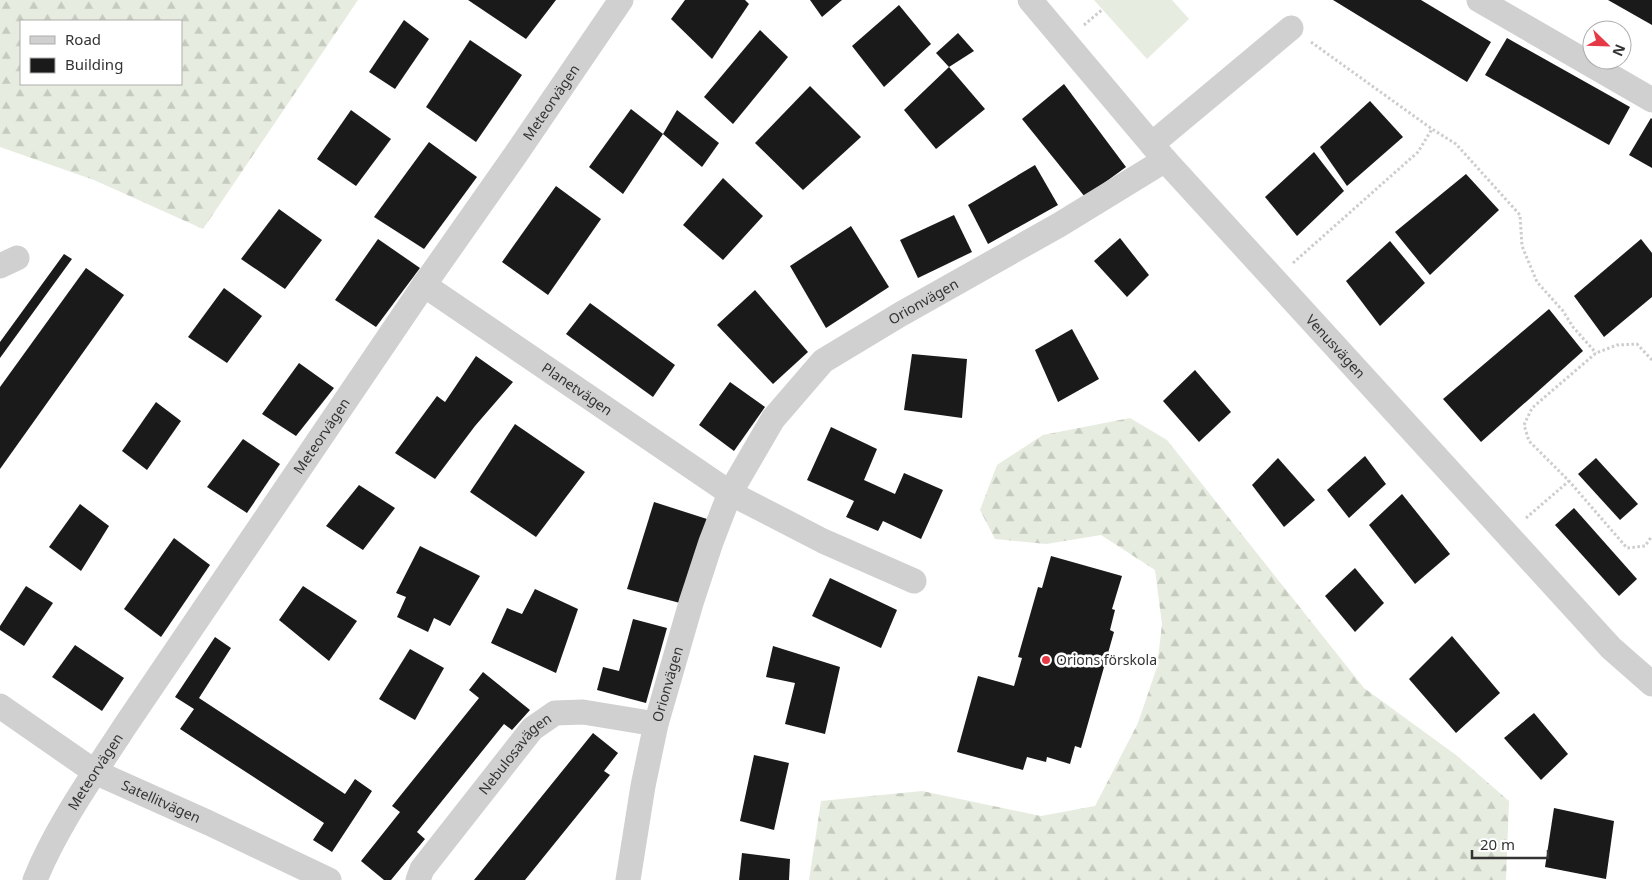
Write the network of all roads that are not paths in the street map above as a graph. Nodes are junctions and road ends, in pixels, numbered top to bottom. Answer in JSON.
{"nodes":[{"id":1,"x":621,"y":0,"type":"edge"},
{"id":2,"x":1030,"y":0,"type":"edge"},
{"id":3,"x":1479,"y":0,"type":"edge"},
{"id":4,"x":1291,"y":28,"type":"road end"},
{"id":5,"x":1652,"y":100,"type":"edge"},
{"id":6,"x":1158,"y":152,"type":"junction"},
{"id":7,"x":424,"y":285,"type":"junction"},
{"id":8,"x":730,"y":494,"type":"junction"},
{"id":9,"x":914,"y":581,"type":"dead end"},
{"id":10,"x":1652,"y":684,"type":"edge"},
{"id":11,"x":0,"y":706,"type":"edge"},
{"id":12,"x":656,"y":724,"type":"junction"},
{"id":13,"x":95,"y":772,"type":"junction"},
{"id":14,"x":35,"y":880,"type":"edge"},
{"id":15,"x":330,"y":880,"type":"edge"},
{"id":16,"x":418,"y":880,"type":"edge"},
{"id":17,"x":628,"y":880,"type":"edge"}],
"edges":[{"from":1,"to":7,"type":"street","name":"Meteorvägen"},
{"from":2,"to":6,"type":"street","name":"Venusvägen"},
{"from":3,"to":5,"type":"street"},
{"from":4,"to":6,"type":"street","name":"Orionvägen"},
{"from":6,"to":8,"type":"street","name":"Orionvägen"},
{"from":6,"to":10,"type":"street","name":"Venusvägen"},
{"from":7,"to":8,"type":"street","name":"Planetvägen"},
{"from":7,"to":13,"type":"street","name":"Meteorvägen"},
{"from":8,"to":9,"type":"street"},
{"from":8,"to":12,"type":"street","name":"Orionvägen"},
{"from":11,"to":13,"type":"street","name":"Satellitvägen"},
{"from":12,"to":16,"type":"street","name":"Nebulosavägen"},
{"from":12,"to":17,"type":"street","name":"Orionvägen"},
{"from":13,"to":14,"type":"street","name":"Meteorvägen"},
{"from":13,"to":15,"type":"street","name":"Satellitvägen"}]}
